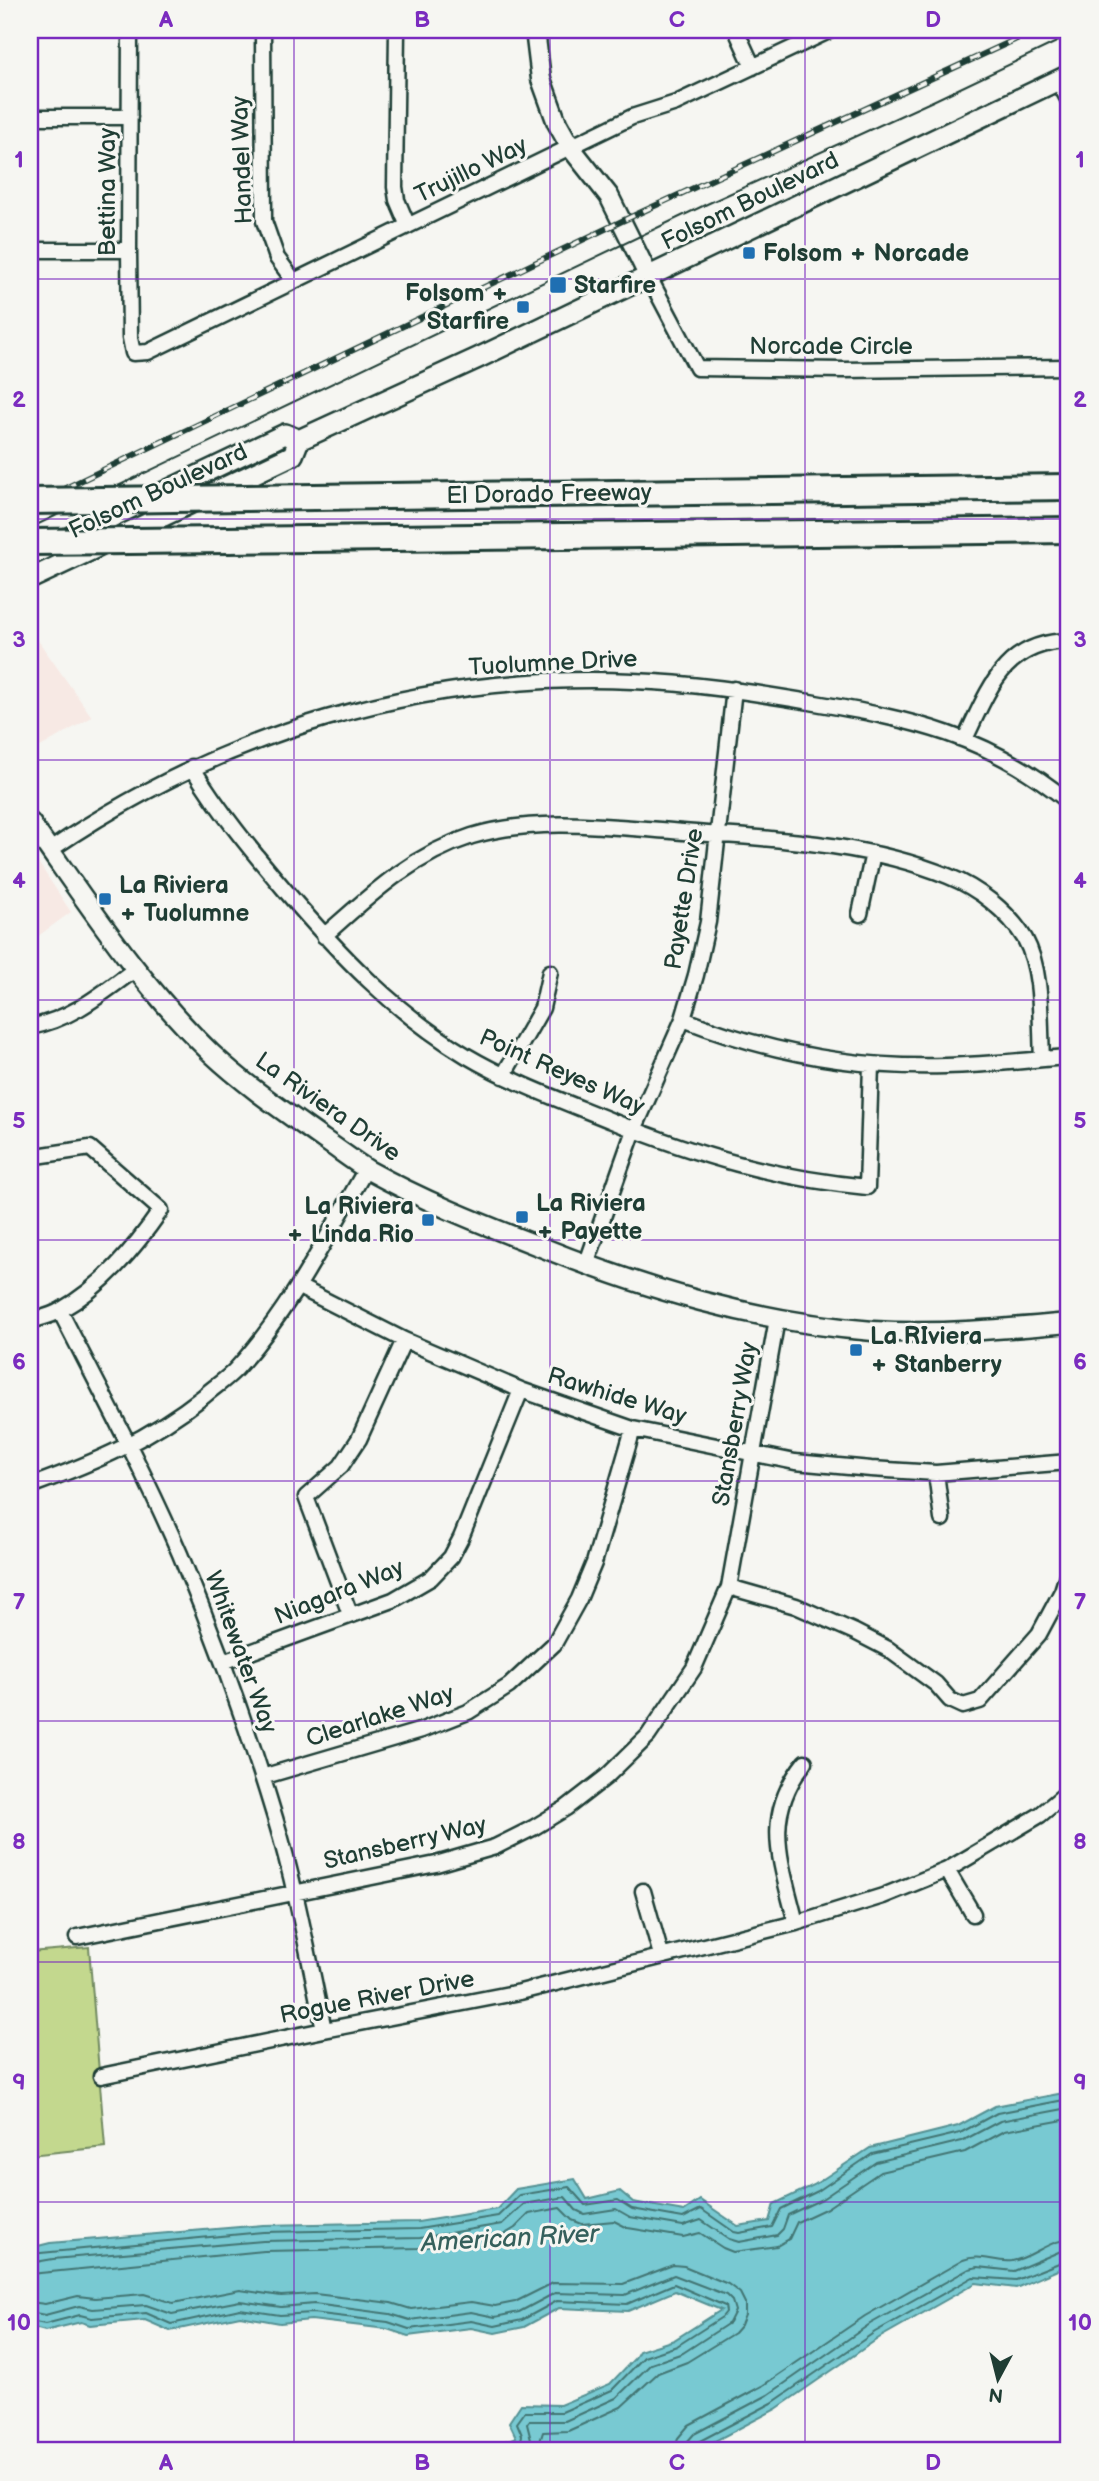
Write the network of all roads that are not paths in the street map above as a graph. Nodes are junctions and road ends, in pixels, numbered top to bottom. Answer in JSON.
{"nodes":[{"id":1,"x":130,"y":30,"type":"edge"},
{"id":2,"x":263,"y":30,"type":"edge"},
{"id":3,"x":397,"y":30,"type":"edge"},
{"id":4,"x":535,"y":30,"type":"edge"},
{"id":5,"x":736,"y":30,"type":"edge"},
{"id":6,"x":831,"y":30,"type":"edge"},
{"id":7,"x":753,"y":67,"type":"junction"},
{"id":8,"x":1064,"y":78,"type":"edge"},
{"id":9,"x":1069,"y":101,"type":"edge"},
{"id":10,"x":30,"y":117,"type":"edge"},
{"id":11,"x":130,"y":117,"type":"junction"},
{"id":12,"x":571,"y":148,"type":"junction"},
{"id":13,"x":408,"y":226,"type":"junction"},
{"id":14,"x":30,"y":250,"type":"edge"},
{"id":15,"x":129,"y":250,"type":"junction"},
{"id":16,"x":649,"y":277,"type":"junction"},
{"id":17,"x":294,"y":281,"type":"junction"},
{"id":18,"x":133,"y":354,"type":"joint"},
{"id":19,"x":1069,"y":366,"type":"edge"},
{"id":20,"x":299,"y":440,"type":"junction"},
{"id":21,"x":1069,"y":487,"type":"edge"},
{"id":22,"x":30,"y":501,"type":"edge"},
{"id":23,"x":1069,"y":530,"type":"edge"},
{"id":24,"x":30,"y":542,"type":"edge"},
{"id":25,"x":30,"y":556,"type":"edge"},
{"id":26,"x":30,"y":579,"type":"edge"},
{"id":27,"x":1069,"y":641,"type":"edge"},
{"id":28,"x":734,"y":689,"type":"junction"},
{"id":29,"x":964,"y":739,"type":"junction"},
{"id":30,"x":192,"y":767,"type":"junction"},
{"id":31,"x":1069,"y":802,"type":"edge"},
{"id":32,"x":30,"y":822,"type":"edge"},
{"id":33,"x":718,"y":835,"type":"junction"},
{"id":34,"x":50,"y":850,"type":"junction"},
{"id":35,"x":873,"y":853,"type":"junction"},
{"id":36,"x":860,"y":915,"type":"dead end"},
{"id":37,"x":324,"y":936,"type":"junction"},
{"id":38,"x":134,"y":970,"type":"junction"},
{"id":39,"x":550,"y":972,"type":"dead end"},
{"id":40,"x":683,"y":1019,"type":"junction"},
{"id":41,"x":30,"y":1027,"type":"edge"},
{"id":42,"x":1069,"y":1056,"type":"edge"},
{"id":43,"x":1042,"y":1059,"type":"junction"},
{"id":44,"x":871,"y":1065,"type":"junction"},
{"id":45,"x":503,"y":1076,"type":"junction"},
{"id":46,"x":634,"y":1130,"type":"junction"},
{"id":47,"x":30,"y":1157,"type":"edge"},
{"id":48,"x":366,"y":1168,"type":"junction"},
{"id":49,"x":586,"y":1265,"type":"junction"},
{"id":50,"x":299,"y":1287,"type":"junction"},
{"id":51,"x":60,"y":1311,"type":"junction"},
{"id":52,"x":777,"y":1320,"type":"junction"},
{"id":53,"x":30,"y":1321,"type":"edge"},
{"id":54,"x":1069,"y":1323,"type":"edge"},
{"id":55,"x":404,"y":1340,"type":"junction"},
{"id":56,"x":521,"y":1390,"type":"junction"},
{"id":57,"x":633,"y":1430,"type":"junction"},
{"id":58,"x":129,"y":1445,"type":"junction"},
{"id":59,"x":752,"y":1454,"type":"junction"},
{"id":60,"x":1069,"y":1462,"type":"edge"},
{"id":61,"x":936,"y":1472,"type":"junction"},
{"id":62,"x":30,"y":1486,"type":"edge"},
{"id":63,"x":942,"y":1519,"type":"dead end"},
{"id":64,"x":1069,"y":1570,"type":"edge"},
{"id":65,"x":729,"y":1587,"type":"junction"},
{"id":66,"x":350,"y":1614,"type":"junction"},
{"id":67,"x":223,"y":1662,"type":"junction"},
{"id":68,"x":805,"y":1762,"type":"dead end"},
{"id":69,"x":262,"y":1777,"type":"junction"},
{"id":70,"x":1069,"y":1791,"type":"edge"},
{"id":71,"x":947,"y":1870,"type":"junction"},
{"id":72,"x":295,"y":1891,"type":"junction"},
{"id":73,"x":643,"y":1891,"type":"dead end"},
{"id":74,"x":973,"y":1914,"type":"dead end"},
{"id":75,"x":796,"y":1923,"type":"junction"},
{"id":76,"x":77,"y":1937,"type":"dead end"},
{"id":77,"x":660,"y":1955,"type":"junction"},
{"id":78,"x":324,"y":2030,"type":"junction"},
{"id":79,"x":102,"y":2076,"type":"dead end"}],
"edges":[{"from":1,"to":11,"type":"street","name":"Bettina Way"},
{"from":2,"to":17,"type":"street","name":"Handel Way"},
{"from":3,"to":13,"type":"street"},
{"from":4,"to":12,"type":"street"},
{"from":5,"to":7,"type":"street"},
{"from":6,"to":7,"type":"street","name":"Trujillo Way"},
{"from":7,"to":12,"type":"street","name":"Trujillo Way"},
{"from":8,"to":9,"type":"street"},
{"from":8,"to":16,"type":"main road","name":"Folsom Boulevard"},
{"from":10,"to":11,"type":"street"},
{"from":11,"to":15,"type":"street","name":"Bettina Way"},
{"from":12,"to":13,"type":"street","name":"Trujillo Way"},
{"from":12,"to":16,"type":"street"},
{"from":13,"to":17,"type":"street","name":"Trujillo Way"},
{"from":14,"to":15,"type":"street"},
{"from":15,"to":18,"type":"street","name":"Bettina Way"},
{"from":16,"to":19,"type":"street","name":"Norcade Circle"},
{"from":16,"to":20,"type":"main road","name":"Folsom Boulevard"},
{"from":17,"to":18,"type":"street","name":"Trujillo Way"},
{"from":20,"to":25,"type":"main road","name":"Folsom Boulevard"},
{"from":20,"to":26,"type":"main road","name":"Folsom Boulevard"},
{"from":21,"to":22,"type":"highway","name":"El Dorado Freeway","bridge":true},
{"from":23,"to":24,"type":"highway","name":"El Dorado Freeway","bridge":true},
{"from":27,"to":29,"type":"street"},
{"from":28,"to":29,"type":"street","name":"Tuolumne Drive"},
{"from":28,"to":30,"type":"street","name":"Tuolumne Drive"},
{"from":28,"to":33,"type":"street","name":"Payette Drive"},
{"from":29,"to":31,"type":"street","name":"Tuolumne Drive"},
{"from":30,"to":34,"type":"street","name":"Tuolumne Drive"},
{"from":30,"to":37,"type":"street","name":"Point Reyes Way"},
{"from":32,"to":34,"type":"street","name":"La Riviera Drive"},
{"from":33,"to":35,"type":"street"},
{"from":33,"to":37,"type":"street"},
{"from":33,"to":40,"type":"street","name":"Payette Drive"},
{"from":34,"to":38,"type":"street","name":"La Riviera Drive"},
{"from":35,"to":36,"type":"street"},
{"from":35,"to":43,"type":"street"},
{"from":37,"to":45,"type":"street","name":"Point Reyes Way"},
{"from":38,"to":41,"type":"street"},
{"from":38,"to":48,"type":"street","name":"La Riviera Drive"},
{"from":39,"to":45,"type":"street"},
{"from":40,"to":44,"type":"street"},
{"from":40,"to":46,"type":"street","name":"Payette Drive"},
{"from":42,"to":43,"type":"street"},
{"from":43,"to":44,"type":"street"},
{"from":44,"to":46,"type":"street","name":"Point Reyes Way"},
{"from":45,"to":46,"type":"street","name":"Point Reyes Way"},
{"from":46,"to":49,"type":"street","name":"Payette Drive"},
{"from":47,"to":51,"type":"street"},
{"from":48,"to":49,"type":"street","name":"La Riviera Drive"},
{"from":48,"to":50,"type":"street"},
{"from":49,"to":52,"type":"street","name":"La Riviera Drive"},
{"from":50,"to":55,"type":"street","name":"Rawhide Way"},
{"from":50,"to":58,"type":"street"},
{"from":51,"to":53,"type":"street"},
{"from":51,"to":58,"type":"street","name":"Whitewater Way"},
{"from":52,"to":54,"type":"street","name":"La Riviera Drive"},
{"from":52,"to":59,"type":"street","name":"Stansberry Way"},
{"from":55,"to":56,"type":"street","name":"Rawhide Way"},
{"from":55,"to":66,"type":"street"},
{"from":56,"to":57,"type":"street","name":"Rawhide Way"},
{"from":56,"to":66,"type":"street","name":"Niagara Way"},
{"from":57,"to":59,"type":"street","name":"Rawhide Way"},
{"from":57,"to":69,"type":"street","name":"Clearlake Way"},
{"from":58,"to":62,"type":"street"},
{"from":58,"to":67,"type":"street","name":"Whitewater Way"},
{"from":59,"to":61,"type":"street","name":"Rawhide Way"},
{"from":59,"to":65,"type":"street","name":"Stansberry Way"},
{"from":60,"to":61,"type":"street","name":"Rawhide Way"},
{"from":61,"to":63,"type":"street"},
{"from":64,"to":65,"type":"street"},
{"from":65,"to":72,"type":"street","name":"Stansberry Way"},
{"from":66,"to":67,"type":"street","name":"Niagara Way"},
{"from":67,"to":69,"type":"street","name":"Whitewater Way"},
{"from":68,"to":75,"type":"street"},
{"from":69,"to":72,"type":"street","name":"Whitewater Way"},
{"from":70,"to":71,"type":"street","name":"Rogue River Drive"},
{"from":71,"to":74,"type":"street"},
{"from":71,"to":75,"type":"street","name":"Rogue River Drive"},
{"from":72,"to":76,"type":"street","name":"Stansberry Way"},
{"from":72,"to":78,"type":"street","name":"Whitewater Way"},
{"from":73,"to":77,"type":"street"},
{"from":75,"to":77,"type":"street","name":"Rogue River Drive"},
{"from":77,"to":78,"type":"street","name":"Rogue River Drive"},
{"from":78,"to":79,"type":"street","name":"Rogue River Drive"}]}
